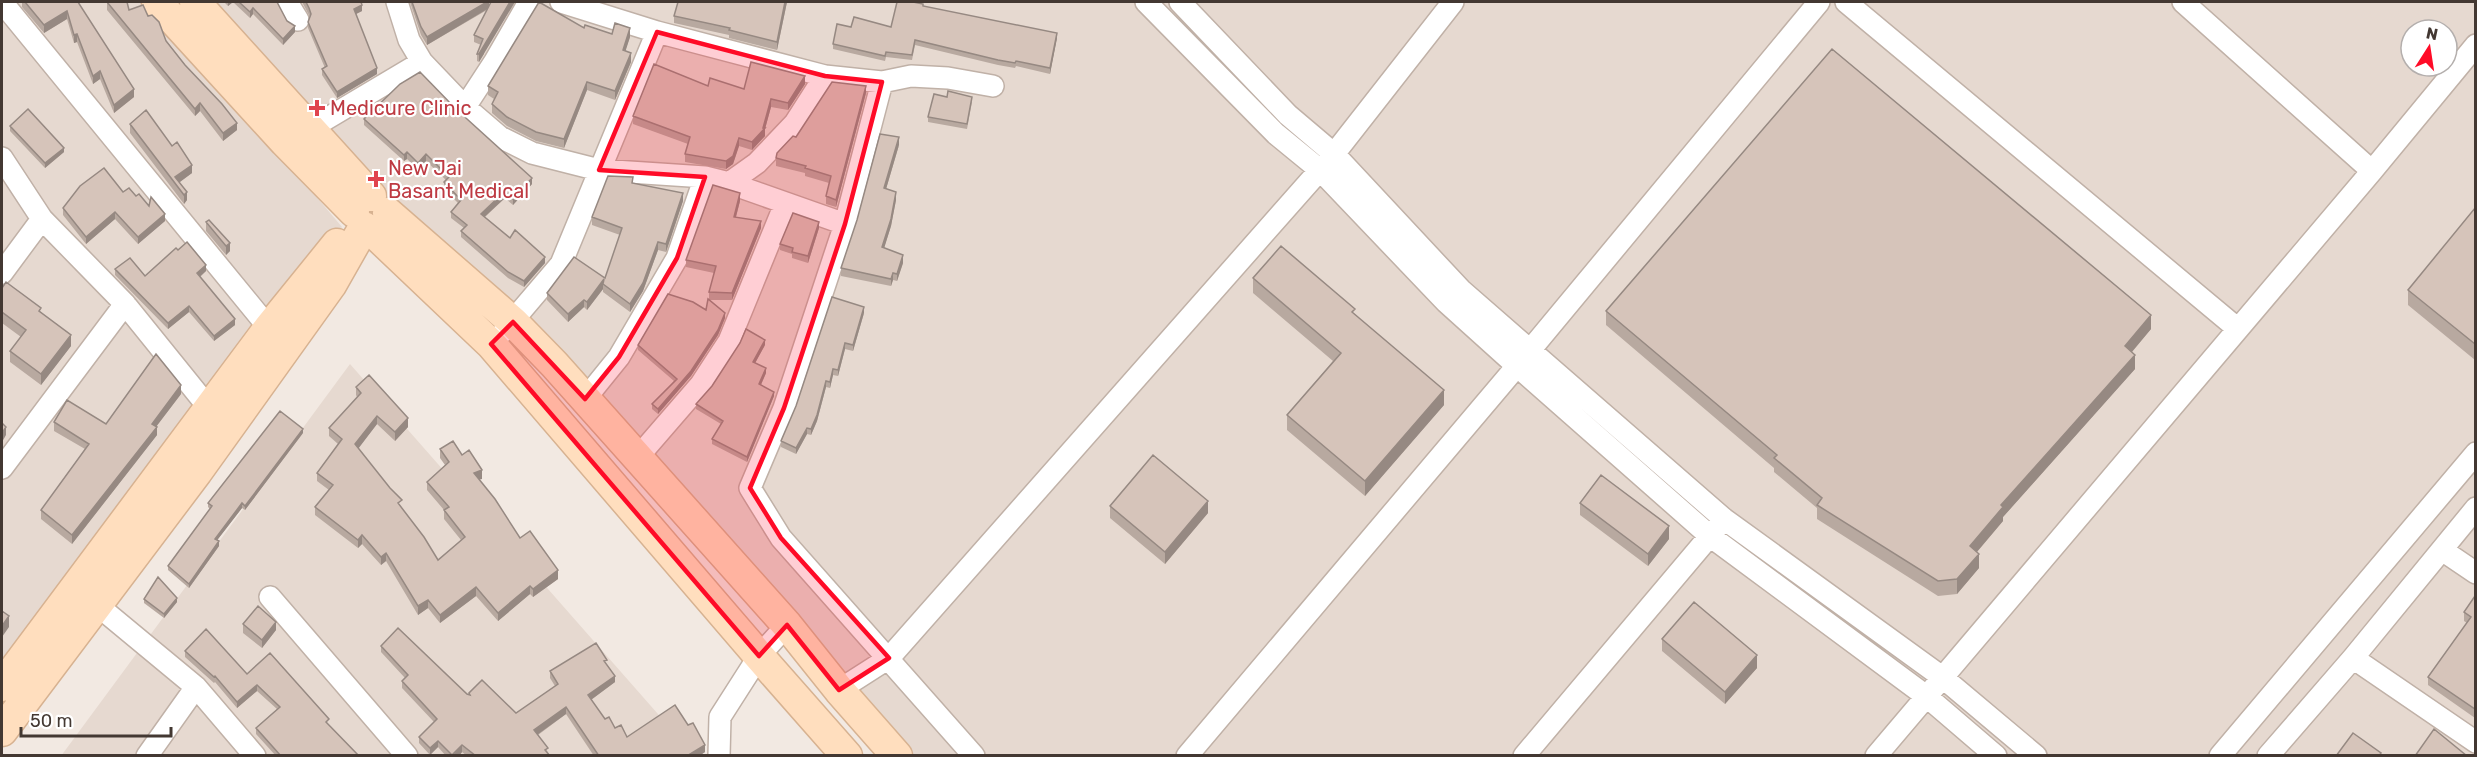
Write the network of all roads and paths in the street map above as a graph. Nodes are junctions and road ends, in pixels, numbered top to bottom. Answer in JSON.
{"nodes":[{"id":1,"x":2,"y":2,"type":"edge"},
{"id":2,"x":157,"y":2,"type":"edge"},
{"id":3,"x":195,"y":2,"type":"edge"},
{"id":4,"x":287,"y":2,"type":"edge"},
{"id":5,"x":398,"y":2,"type":"edge"},
{"id":6,"x":530,"y":2,"type":"edge"},
{"id":7,"x":561,"y":2,"type":"edge"},
{"id":8,"x":1146,"y":2,"type":"edge"},
{"id":9,"x":1180,"y":2,"type":"edge"},
{"id":10,"x":1453,"y":2,"type":"edge"},
{"id":11,"x":1819,"y":2,"type":"edge"},
{"id":12,"x":1846,"y":2,"type":"edge"},
{"id":13,"x":2183,"y":2,"type":"edge"},
{"id":14,"x":298,"y":20,"type":"dead end"},
{"id":15,"x":657,"y":32,"type":"junction"},
{"id":16,"x":2475,"y":45,"type":"edge"},
{"id":17,"x":422,"y":62,"type":"junction"},
{"id":18,"x":825,"y":76,"type":"junction"},
{"id":19,"x":882,"y":82,"type":"junction"},
{"id":20,"x":993,"y":86,"type":"dead end"},
{"id":21,"x":465,"y":107,"type":"junction"},
{"id":22,"x":310,"y":128,"type":"junction"},
{"id":23,"x":1334,"y":154,"type":"junction"},
{"id":24,"x":2,"y":158,"type":"edge"},
{"id":25,"x":599,"y":170,"type":"junction"},
{"id":26,"x":1320,"y":170,"type":"junction"},
{"id":27,"x":2372,"y":171,"type":"junction"},
{"id":28,"x":705,"y":177,"type":"junction"},
{"id":29,"x":729,"y":183,"type":"junction"},
{"id":30,"x":785,"y":204,"type":"junction"},
{"id":31,"x":367,"y":216,"type":"junction"},
{"id":32,"x":42,"y":219,"type":"junction"},
{"id":33,"x":845,"y":224,"type":"junction"},
{"id":34,"x":2,"y":273,"type":"edge"},
{"id":35,"x":125,"y":304,"type":"junction"},
{"id":36,"x":513,"y":322,"type":"junction"},
{"id":37,"x":269,"y":328,"type":"junction"},
{"id":38,"x":2238,"y":328,"type":"junction"},
{"id":39,"x":491,"y":344,"type":"junction"},
{"id":40,"x":1523,"y":358,"type":"junction"},
{"id":41,"x":585,"y":399,"type":"junction"},
{"id":42,"x":209,"y":408,"type":"junction"},
{"id":43,"x":2475,"y":453,"type":"edge"},
{"id":44,"x":637,"y":458,"type":"junction"},
{"id":45,"x":2,"y":468,"type":"edge"},
{"id":46,"x":2475,"y":508,"type":"edge"},
{"id":47,"x":1724,"y":519,"type":"junction"},
{"id":48,"x":1710,"y":536,"type":"junction"},
{"id":49,"x":2442,"y":550,"type":"junction"},
{"id":50,"x":2475,"y":573,"type":"edge"},
{"id":51,"x":270,"y":597,"type":"dead end"},
{"id":52,"x":97,"y":605,"type":"junction"},
{"id":53,"x":788,"y":625,"type":"junction"},
{"id":54,"x":759,"y":657,"type":"junction"},
{"id":55,"x":889,"y":658,"type":"junction"},
{"id":56,"x":2353,"y":658,"type":"junction"},
{"id":57,"x":1942,"y":677,"type":"junction"},
{"id":58,"x":2,"y":686,"type":"edge"},
{"id":59,"x":196,"y":687,"type":"junction"},
{"id":60,"x":839,"y":690,"type":"junction"},
{"id":61,"x":1926,"y":696,"type":"junction"},
{"id":62,"x":2,"y":731,"type":"edge"},
{"id":63,"x":2475,"y":742,"type":"edge"},
{"id":64,"x":147,"y":756,"type":"edge"},
{"id":65,"x":255,"y":756,"type":"edge"},
{"id":66,"x":407,"y":756,"type":"edge"},
{"id":67,"x":718,"y":756,"type":"edge"},
{"id":68,"x":848,"y":756,"type":"edge"},
{"id":69,"x":897,"y":756,"type":"edge"},
{"id":70,"x":974,"y":756,"type":"edge"},
{"id":71,"x":1186,"y":756,"type":"edge"},
{"id":72,"x":1524,"y":756,"type":"edge"},
{"id":73,"x":1876,"y":756,"type":"edge"},
{"id":74,"x":1996,"y":756,"type":"edge"},
{"id":75,"x":2036,"y":756,"type":"edge"},
{"id":76,"x":2220,"y":756,"type":"edge"},
{"id":77,"x":2268,"y":756,"type":"edge"}],
"edges":[{"from":1,"to":37,"type":"street"},
{"from":2,"to":31,"type":"main road"},
{"from":3,"to":22,"type":"main road"},
{"from":4,"to":14,"type":"street"},
{"from":5,"to":17,"type":"street"},
{"from":6,"to":21,"type":"street"},
{"from":7,"to":15,"type":"street"},
{"from":8,"to":26,"type":"street"},
{"from":9,"to":23,"type":"street"},
{"from":10,"to":23,"type":"street"},
{"from":11,"to":40,"type":"street"},
{"from":12,"to":38,"type":"street"},
{"from":13,"to":27,"type":"street"},
{"from":15,"to":18,"type":"street"},
{"from":15,"to":25,"type":"street"},
{"from":16,"to":27,"type":"street"},
{"from":17,"to":21,"type":"street"},
{"from":17,"to":22,"type":"street"},
{"from":18,"to":19,"type":"street"},
{"from":18,"to":29,"type":"street"},
{"from":19,"to":20,"type":"street"},
{"from":19,"to":33,"type":"street"},
{"from":21,"to":25,"type":"street"},
{"from":22,"to":31,"type":"main road"},
{"from":23,"to":26,"type":"street"},
{"from":23,"to":40,"type":"street"},
{"from":24,"to":32,"type":"street"},
{"from":25,"to":28,"type":"street"},
{"from":25,"to":36,"type":"street"},
{"from":26,"to":40,"type":"street"},
{"from":26,"to":55,"type":"street"},
{"from":27,"to":38,"type":"street"},
{"from":28,"to":29,"type":"street"},
{"from":28,"to":41,"type":"street"},
{"from":29,"to":30,"type":"street"},
{"from":30,"to":33,"type":"street"},
{"from":30,"to":44,"type":"street"},
{"from":31,"to":36,"type":"main road"},
{"from":31,"to":37,"type":"main road"},
{"from":31,"to":39,"type":"main road"},
{"from":31,"to":52,"type":"main road"},
{"from":32,"to":34,"type":"street"},
{"from":32,"to":35,"type":"street"},
{"from":33,"to":55,"type":"street"},
{"from":35,"to":42,"type":"street"},
{"from":35,"to":45,"type":"street"},
{"from":36,"to":39,"type":"street"},
{"from":36,"to":41,"type":"main road"},
{"from":37,"to":42,"type":"main road"},
{"from":38,"to":57,"type":"street"},
{"from":39,"to":54,"type":"main road"},
{"from":40,"to":47,"type":"street"},
{"from":40,"to":48,"type":"street"},
{"from":40,"to":71,"type":"street"},
{"from":41,"to":44,"type":"main road"},
{"from":42,"to":58,"type":"main road"},
{"from":43,"to":76,"type":"street"},
{"from":44,"to":53,"type":"main road"},
{"from":46,"to":49,"type":"street"},
{"from":47,"to":48,"type":"street"},
{"from":47,"to":57,"type":"street"},
{"from":48,"to":61,"type":"street"},
{"from":48,"to":72,"type":"street"},
{"from":49,"to":50,"type":"street"},
{"from":49,"to":56,"type":"street"},
{"from":51,"to":66,"type":"street"},
{"from":52,"to":59,"type":"street"},
{"from":52,"to":62,"type":"main road"},
{"from":53,"to":54,"type":"street"},
{"from":53,"to":60,"type":"main road"},
{"from":54,"to":67,"type":"street"},
{"from":54,"to":68,"type":"main road"},
{"from":55,"to":60,"type":"street"},
{"from":55,"to":70,"type":"street"},
{"from":56,"to":63,"type":"street"},
{"from":56,"to":77,"type":"street"},
{"from":57,"to":61,"type":"street"},
{"from":57,"to":75,"type":"street"},
{"from":59,"to":64,"type":"street"},
{"from":59,"to":65,"type":"street"},
{"from":60,"to":69,"type":"main road"},
{"from":61,"to":73,"type":"street"},
{"from":61,"to":74,"type":"street"}]}
